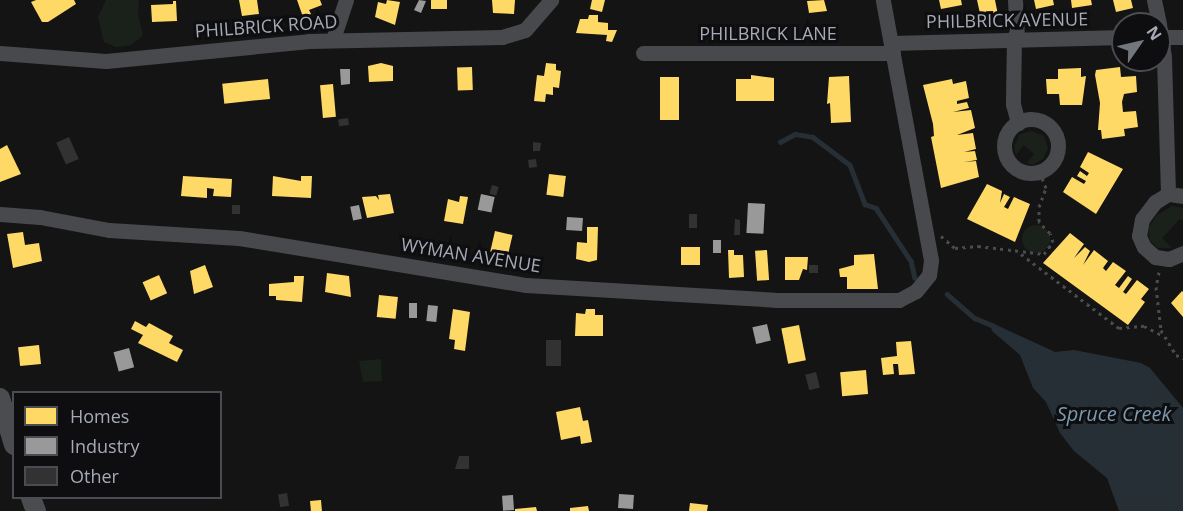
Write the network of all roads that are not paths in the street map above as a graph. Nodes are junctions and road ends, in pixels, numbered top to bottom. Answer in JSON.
{"nodes":[{"id":1,"x":346,"y":0,"type":"edge"},
{"id":2,"x":550,"y":0,"type":"edge"},
{"id":3,"x":883,"y":0,"type":"edge"},
{"id":4,"x":1015,"y":0,"type":"edge"},
{"id":5,"x":1015,"y":37,"type":"junction"},
{"id":6,"x":1111,"y":37,"type":"edge"},
{"id":7,"x":333,"y":39,"type":"junction"},
{"id":8,"x":892,"y":48,"type":"junction"},
{"id":9,"x":643,"y":52,"type":"dead end"},
{"id":10,"x":0,"y":53,"type":"edge"},
{"id":11,"x":1164,"y":72,"type":"edge"},
{"id":12,"x":1018,"y":123,"type":"junction"},
{"id":13,"x":1175,"y":195,"type":"edge"},
{"id":14,"x":0,"y":214,"type":"edge"},
{"id":15,"x":1183,"y":253,"type":"edge"},
{"id":16,"x":0,"y":398,"type":"edge"},
{"id":17,"x":12,"y":438,"type":"edge"}],
"edges":[{"from":1,"to":7,"type":"street"},
{"from":2,"to":7,"type":"street","name":"PHILBRICK ROAD"},
{"from":3,"to":8,"type":"street"},
{"from":4,"to":5,"type":"street"},
{"from":5,"to":6,"type":"street","name":"PHILBRICK AVENUE"},
{"from":5,"to":8,"type":"street","name":"PHILBRICK AVENUE"},
{"from":5,"to":12,"type":"street"},
{"from":7,"to":10,"type":"street","name":"PHILBRICK ROAD"},
{"from":8,"to":9,"type":"street","name":"PHILBRICK LANE"},
{"from":8,"to":14,"type":"street","name":"WYMAN AVENUE"},
{"from":11,"to":13,"type":"street"},
{"from":12,"to":12,"type":"street"},
{"from":13,"to":15,"type":"street"},
{"from":16,"to":17,"type":"main road"}]}
